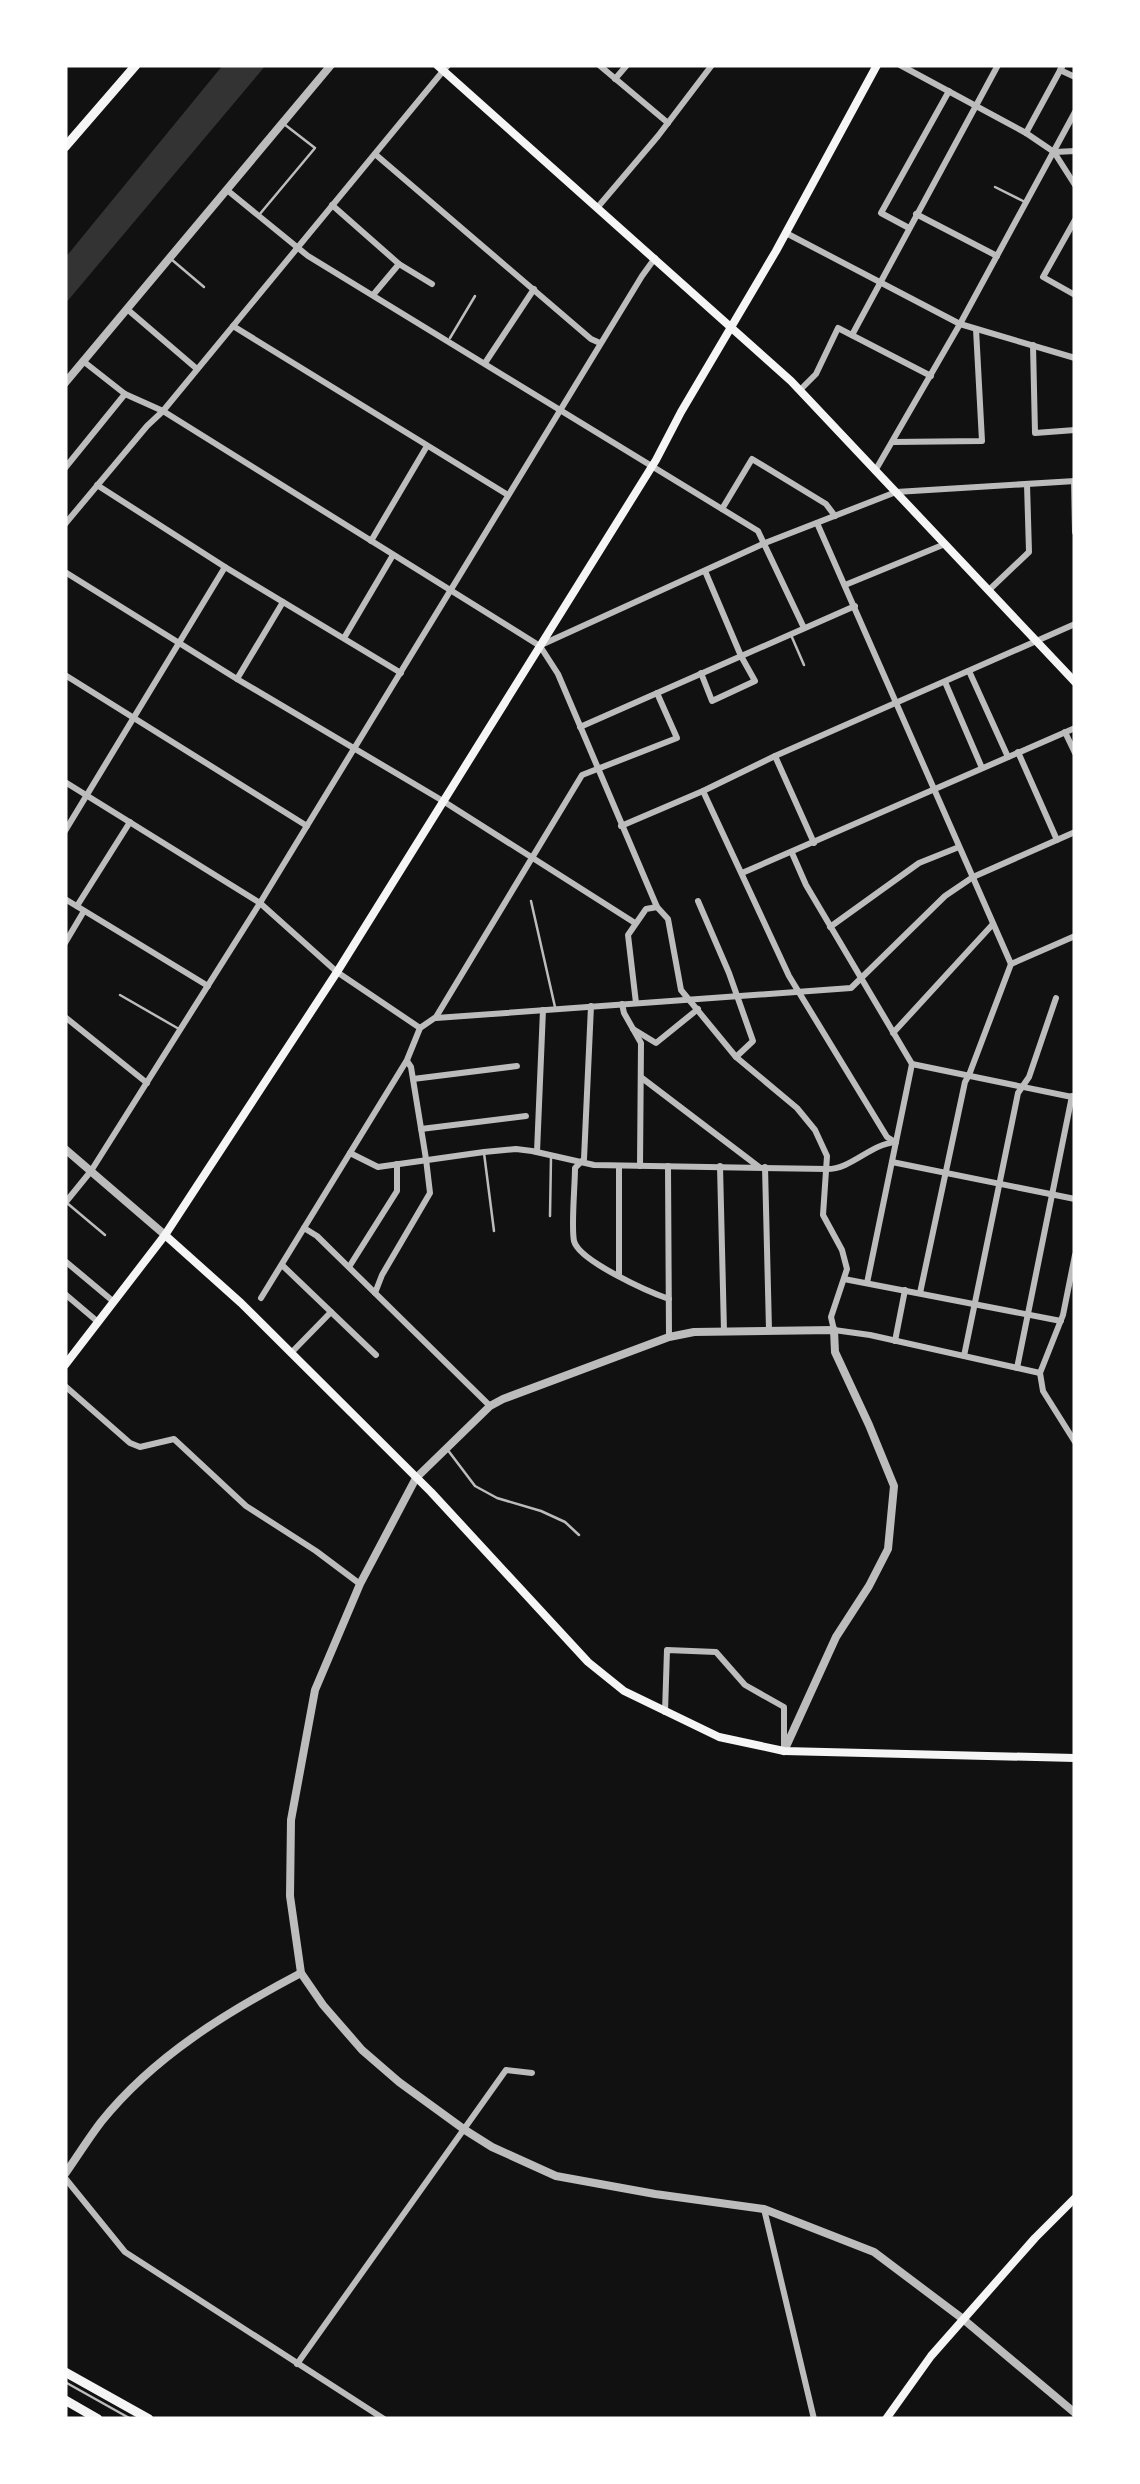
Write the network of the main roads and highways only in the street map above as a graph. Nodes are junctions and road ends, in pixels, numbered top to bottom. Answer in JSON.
{"nodes":[{"id":1,"x":136,"y":65,"type":"edge"},
{"id":2,"x":877,"y":65,"type":"edge"},
{"id":3,"x":443,"y":67,"type":"edge"},
{"id":4,"x":65,"y":145,"type":"edge"},
{"id":5,"x":731,"y":326,"type":"junction"},
{"id":6,"x":1075,"y":682,"type":"edge"},
{"id":7,"x":165,"y":1235,"type":"junction"},
{"id":8,"x":69,"y":1353,"type":"edge"},
{"id":9,"x":65,"y":1365,"type":"edge"},
{"id":10,"x":1075,"y":1758,"type":"edge"},
{"id":11,"x":1075,"y":2198,"type":"edge"},
{"id":12,"x":65,"y":2372,"type":"edge"},
{"id":13,"x":65,"y":2400,"type":"edge"},
{"id":14,"x":98,"y":2419,"type":"edge"},
{"id":15,"x":149,"y":2419,"type":"edge"},
{"id":16,"x":886,"y":2419,"type":"edge"}],
"edges":[{"from":1,"to":4,"type":"main road"},
{"from":2,"to":5,"type":"main road"},
{"from":3,"to":5,"type":"main road"},
{"from":5,"to":6,"type":"main road"},
{"from":5,"to":7,"type":"main road"},
{"from":7,"to":8,"type":"main road"},
{"from":7,"to":10,"type":"main road"},
{"from":8,"to":9,"type":"main road"},
{"from":11,"to":16,"type":"main road"},
{"from":12,"to":15,"type":"main road"},
{"from":13,"to":14,"type":"main road"}]}
